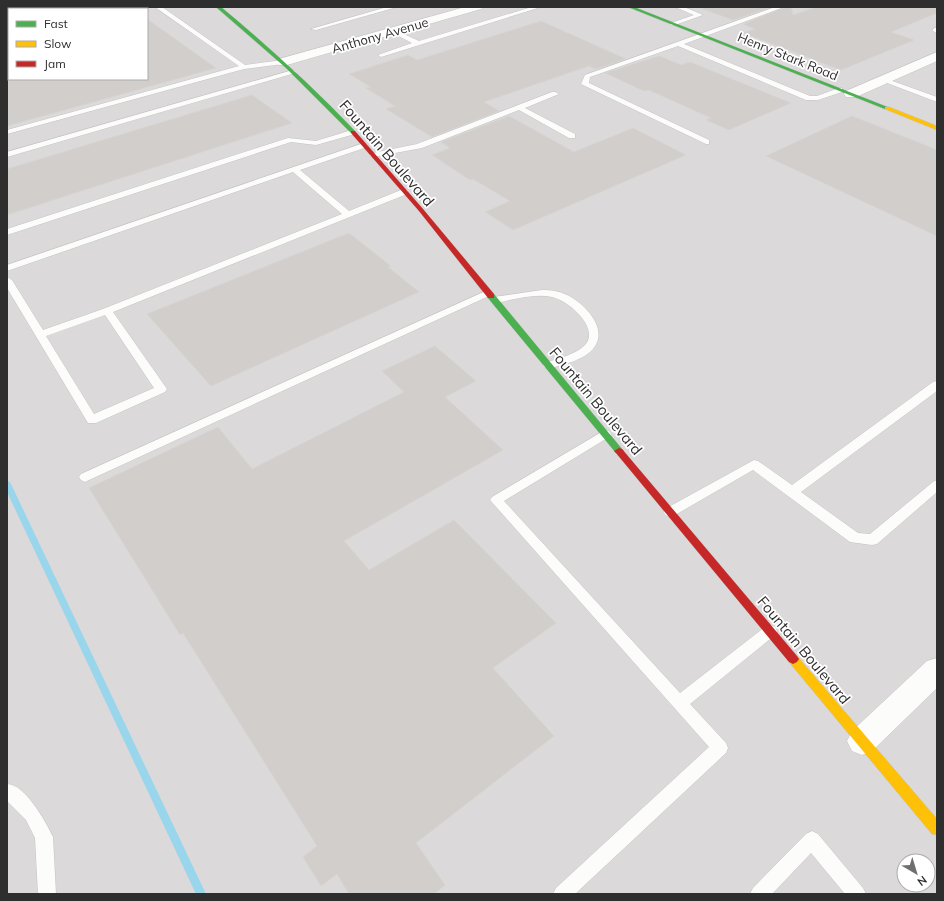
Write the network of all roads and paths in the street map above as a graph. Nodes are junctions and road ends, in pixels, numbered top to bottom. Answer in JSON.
{"nodes":[{"id":1,"x":158,"y":7,"type":"edge"},
{"id":2,"x":218,"y":7,"type":"edge"},
{"id":3,"x":394,"y":7,"type":"edge"},
{"id":4,"x":517,"y":7,"type":"edge"},
{"id":5,"x":538,"y":7,"type":"edge"},
{"id":6,"x":678,"y":7,"type":"edge"},
{"id":7,"x":781,"y":7,"type":"edge"},
{"id":8,"x":471,"y":8,"type":"edge"},
{"id":9,"x":635,"y":8,"type":"edge"},
{"id":10,"x":526,"y":11,"type":"junction"},
{"id":11,"x":673,"y":24,"type":"junction"},
{"id":12,"x":314,"y":29,"type":"dead end"},
{"id":13,"x":393,"y":31,"type":"junction"},
{"id":14,"x":702,"y":36,"type":"junction"},
{"id":15,"x":419,"y":44,"type":"junction"},
{"id":16,"x":679,"y":44,"type":"junction"},
{"id":17,"x":381,"y":55,"type":"dead end"},
{"id":18,"x":937,"y":56,"type":"edge"},
{"id":19,"x":283,"y":62,"type":"junction"},
{"id":20,"x":244,"y":67,"type":"junction"},
{"id":21,"x":293,"y":72,"type":"junction"},
{"id":22,"x":884,"y":80,"type":"junction"},
{"id":23,"x":845,"y":92,"type":"junction"},
{"id":24,"x":555,"y":94,"type":"dead end"},
{"id":25,"x":937,"y":100,"type":"edge"},
{"id":26,"x":520,"y":108,"type":"junction"},
{"id":27,"x":937,"y":128,"type":"edge"},
{"id":28,"x":7,"y":132,"type":"edge"},
{"id":29,"x":352,"y":132,"type":"junction"},
{"id":30,"x":572,"y":136,"type":"dead end"},
{"id":31,"x":706,"y":142,"type":"dead end"},
{"id":32,"x":364,"y":145,"type":"junction"},
{"id":33,"x":7,"y":155,"type":"edge"},
{"id":34,"x":373,"y":155,"type":"junction"},
{"id":35,"x":294,"y":168,"type":"junction"},
{"id":36,"x":404,"y":192,"type":"junction"},
{"id":37,"x":348,"y":215,"type":"junction"},
{"id":38,"x":7,"y":232,"type":"edge"},
{"id":39,"x":7,"y":268,"type":"edge"},
{"id":40,"x":7,"y":280,"type":"edge"},
{"id":41,"x":491,"y":296,"type":"junction"},
{"id":42,"x":107,"y":311,"type":"junction"},
{"id":43,"x":40,"y":335,"type":"junction"},
{"id":44,"x":548,"y":365,"type":"junction"},
{"id":45,"x":937,"y":385,"type":"edge"},
{"id":46,"x":605,"y":434,"type":"junction"},
{"id":47,"x":85,"y":477,"type":"dead end"},
{"id":48,"x":937,"y":485,"type":"edge"},
{"id":49,"x":791,"y":492,"type":"junction"},
{"id":50,"x":670,"y":512,"type":"junction"},
{"id":51,"x":770,"y":631,"type":"junction"},
{"id":52,"x":937,"y":670,"type":"edge"},
{"id":53,"x":679,"y":703,"type":"junction"},
{"id":54,"x":862,"y":741,"type":"junction"},
{"id":55,"x":7,"y":792,"type":"edge"},
{"id":56,"x":937,"y":828,"type":"edge"},
{"id":57,"x":47,"y":894,"type":"edge"},
{"id":58,"x":562,"y":894,"type":"edge"},
{"id":59,"x":759,"y":894,"type":"edge"},
{"id":60,"x":857,"y":894,"type":"edge"}],
"edges":[{"from":1,"to":20,"type":"lane"},
{"from":2,"to":19,"type":"street","name":"Fountain Boulevard"},
{"from":3,"to":12,"type":"lane"},
{"from":4,"to":10,"type":"lane"},
{"from":5,"to":10,"type":"lane"},
{"from":6,"to":11,"type":"lane"},
{"from":7,"to":14,"type":"lane"},
{"from":8,"to":13,"type":"street","name":"Anthony Avenue"},
{"from":9,"to":11,"type":"street","name":"Henry Stark Road"},
{"from":10,"to":15,"type":"lane"},
{"from":11,"to":14,"type":"street","name":"Henry Stark Road"},
{"from":13,"to":15,"type":"lane"},
{"from":13,"to":19,"type":"street","name":"Anthony Avenue"},
{"from":14,"to":16,"type":"lane"},
{"from":14,"to":23,"type":"street","name":"Henry Stark Road"},
{"from":15,"to":17,"type":"lane"},
{"from":16,"to":23,"type":"lane"},
{"from":16,"to":31,"type":"lane"},
{"from":18,"to":22,"type":"street"},
{"from":19,"to":20,"type":"lane"},
{"from":19,"to":21,"type":"street","name":"Fountain Boulevard"},
{"from":20,"to":28,"type":"lane"},
{"from":21,"to":29,"type":"street","name":"Fountain Boulevard"},
{"from":21,"to":33,"type":"lane"},
{"from":22,"to":23,"type":"street"},
{"from":22,"to":25,"type":"lane"},
{"from":23,"to":27,"type":"street","name":"Henry Stark Road"},
{"from":24,"to":26,"type":"lane"},
{"from":26,"to":30,"type":"lane"},
{"from":26,"to":34,"type":"lane"},
{"from":29,"to":32,"type":"street","name":"Fountain Boulevard"},
{"from":29,"to":38,"type":"lane"},
{"from":32,"to":34,"type":"street","name":"Fountain Boulevard"},
{"from":32,"to":35,"type":"lane"},
{"from":34,"to":36,"type":"street","name":"Fountain Boulevard"},
{"from":35,"to":37,"type":"lane"},
{"from":35,"to":39,"type":"lane"},
{"from":36,"to":37,"type":"lane"},
{"from":36,"to":41,"type":"street","name":"Fountain Boulevard"},
{"from":37,"to":42,"type":"lane"},
{"from":40,"to":43,"type":"lane"},
{"from":41,"to":44,"type":"street","name":"Fountain Boulevard"},
{"from":41,"to":44,"type":"lane"},
{"from":41,"to":47,"type":"lane"},
{"from":42,"to":43,"type":"lane"},
{"from":42,"to":43,"type":"lane"},
{"from":44,"to":46,"type":"street","name":"Fountain Boulevard"},
{"from":45,"to":49,"type":"lane"},
{"from":46,"to":50,"type":"street","name":"Fountain Boulevard"},
{"from":46,"to":53,"type":"lane"},
{"from":48,"to":49,"type":"lane"},
{"from":49,"to":50,"type":"lane"},
{"from":50,"to":51,"type":"street","name":"Fountain Boulevard"},
{"from":51,"to":53,"type":"lane"},
{"from":51,"to":54,"type":"street","name":"Fountain Boulevard"},
{"from":52,"to":54,"type":"street"},
{"from":53,"to":58,"type":"lane"},
{"from":54,"to":56,"type":"street","name":"Fountain Boulevard"},
{"from":55,"to":57,"type":"lane"},
{"from":59,"to":60,"type":"lane"}]}
